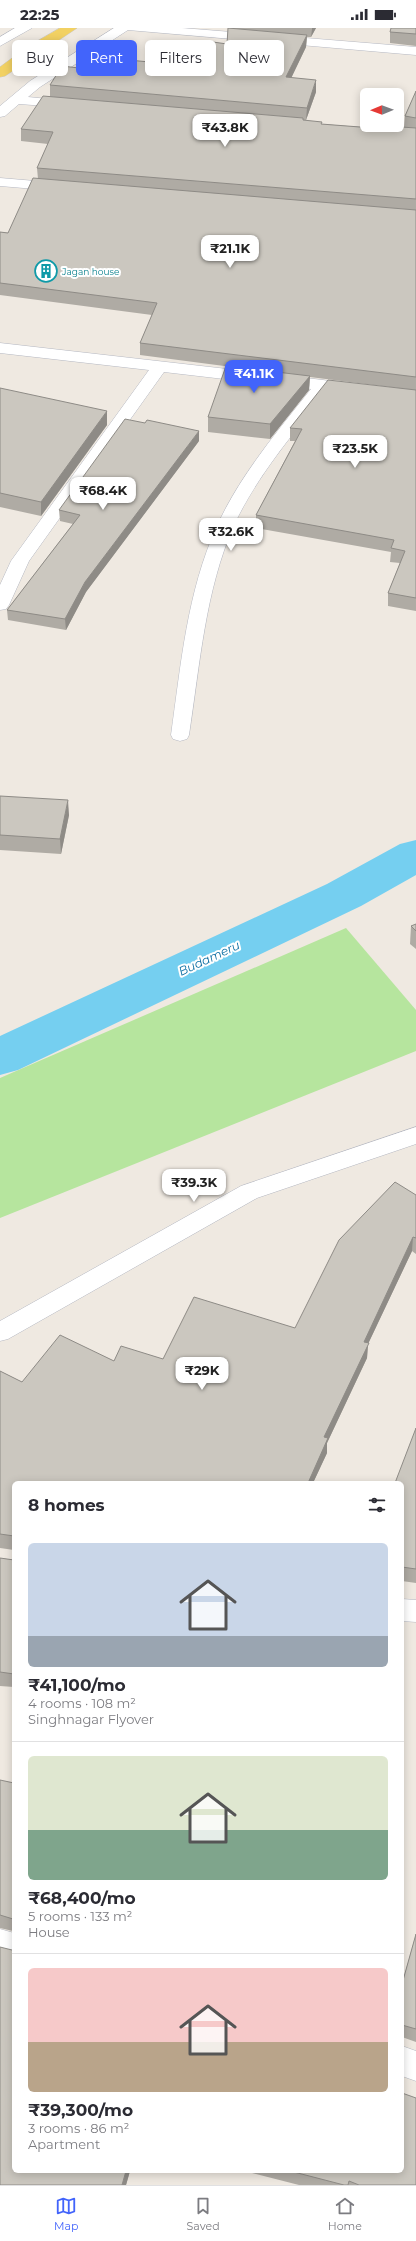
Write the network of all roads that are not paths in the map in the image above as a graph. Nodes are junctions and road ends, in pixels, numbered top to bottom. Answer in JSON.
{"nodes":[{"id":1,"x":25,"y":28,"type":"edge"},
{"id":2,"x":70,"y":28,"type":"edge"},
{"id":3,"x":123,"y":28,"type":"edge"},
{"id":4,"x":133,"y":28,"type":"edge"},
{"id":5,"x":0,"y":42,"type":"edge"},
{"id":6,"x":416,"y":52,"type":"edge"},
{"id":7,"x":0,"y":73,"type":"edge"},
{"id":8,"x":14,"y":100,"type":"junction"},
{"id":9,"x":85,"y":106,"type":"edge"},
{"id":10,"x":0,"y":114,"type":"edge"},
{"id":11,"x":0,"y":182,"type":"edge"},
{"id":12,"x":71,"y":188,"type":"edge"},
{"id":13,"x":0,"y":348,"type":"edge"},
{"id":14,"x":159,"y":366,"type":"junction"},
{"id":15,"x":323,"y":386,"type":"junction"},
{"id":16,"x":370,"y":391,"type":"edge"},
{"id":17,"x":0,"y":605,"type":"edge"},
{"id":18,"x":180,"y":735,"type":"dead end"},
{"id":19,"x":416,"y":1135,"type":"edge"},
{"id":20,"x":0,"y":1332,"type":"edge"},
{"id":21,"x":404,"y":1610,"type":"edge"},
{"id":22,"x":416,"y":1611,"type":"edge"},
{"id":23,"x":0,"y":1943,"type":"edge"},
{"id":24,"x":12,"y":1946,"type":"edge"},
{"id":25,"x":404,"y":2062,"type":"edge"},
{"id":26,"x":416,"y":2066,"type":"edge"}],
"edges":[{"from":1,"to":5,"type":"street"},
{"from":2,"to":7,"type":"main road"},
{"from":3,"to":8,"type":"street"},
{"from":4,"to":6,"type":"street"},
{"from":8,"to":9,"type":"street"},
{"from":8,"to":10,"type":"street"},
{"from":11,"to":12,"type":"street"},
{"from":13,"to":14,"type":"street"},
{"from":14,"to":15,"type":"street"},
{"from":14,"to":17,"type":"street"},
{"from":15,"to":16,"type":"street"},
{"from":15,"to":18,"type":"street"},
{"from":19,"to":20,"type":"street"},
{"from":21,"to":22,"type":"street"},
{"from":23,"to":24,"type":"street"},
{"from":25,"to":26,"type":"street"}]}
